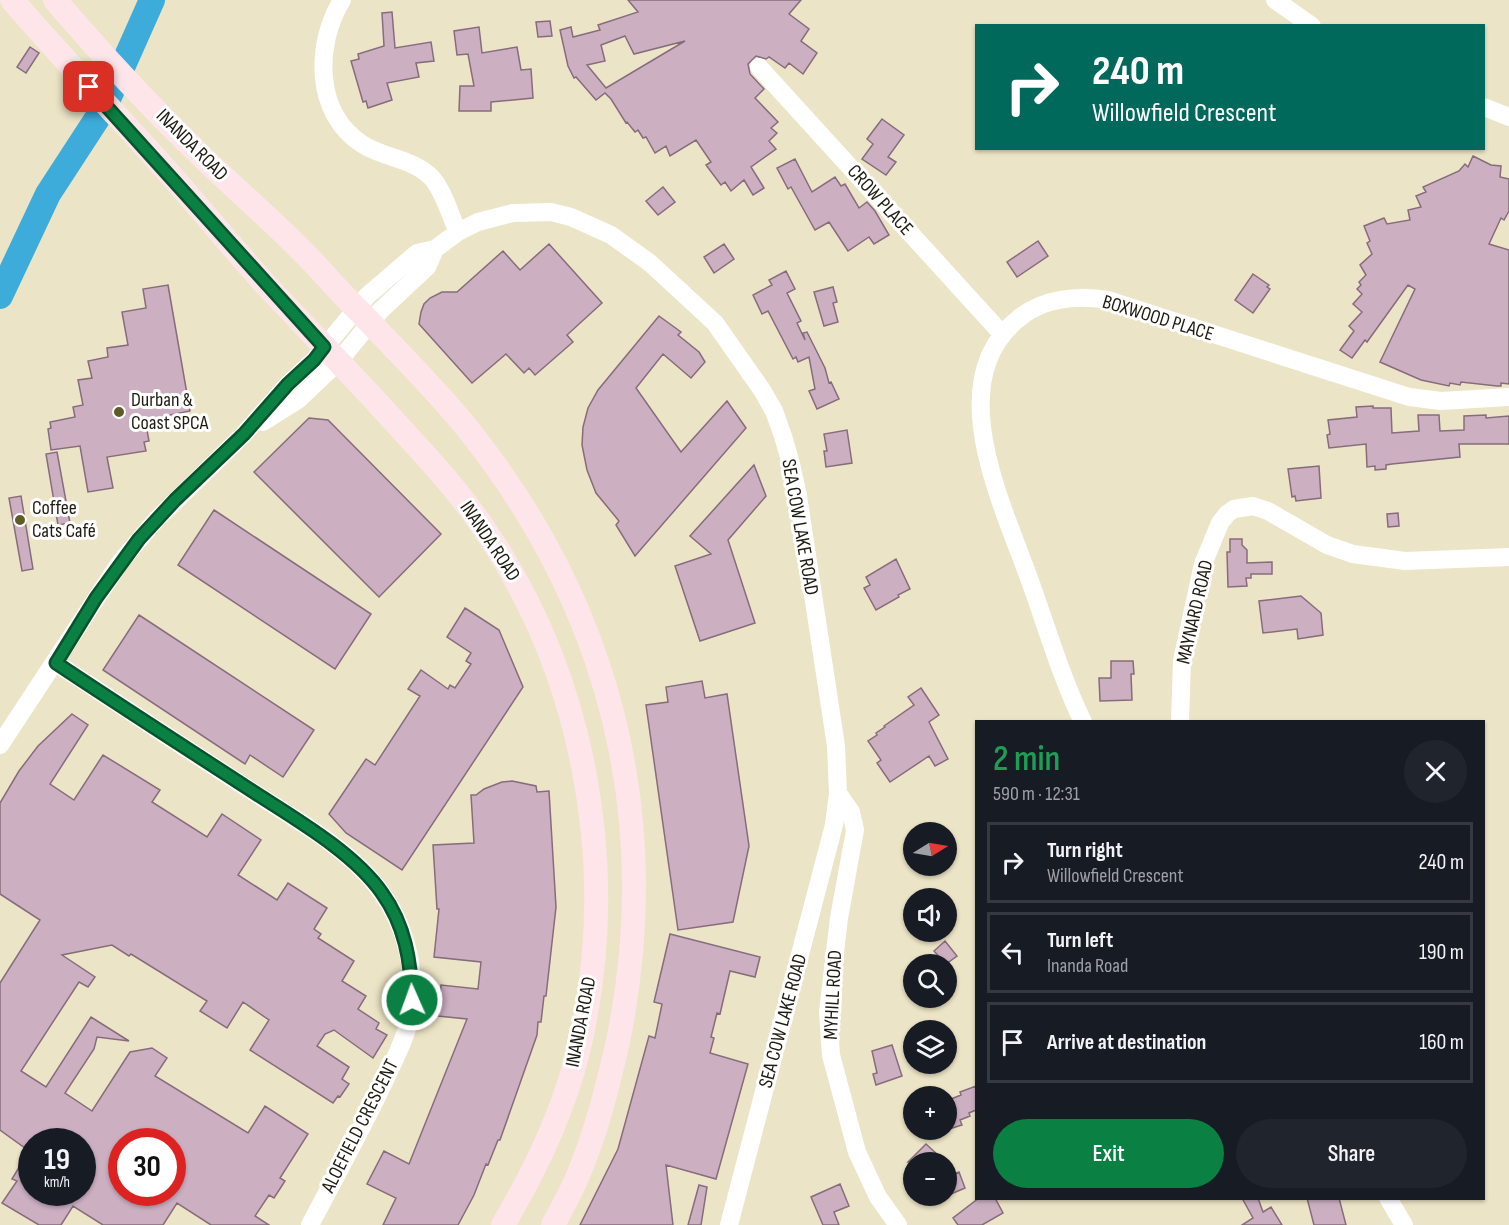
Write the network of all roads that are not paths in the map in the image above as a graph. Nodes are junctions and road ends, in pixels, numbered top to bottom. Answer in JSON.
{"nodes":[{"id":1,"x":12,"y":0,"type":"edge"},
{"id":2,"x":55,"y":0,"type":"edge"},
{"id":3,"x":342,"y":0,"type":"edge"},
{"id":4,"x":1275,"y":0,"type":"edge"},
{"id":5,"x":1309,"y":24,"type":"edge"},
{"id":6,"x":759,"y":66,"type":"dead end"},
{"id":7,"x":1485,"y":107,"type":"edge"},
{"id":8,"x":1509,"y":117,"type":"edge"},
{"id":9,"x":458,"y":232,"type":"junction"},
{"id":10,"x":364,"y":316,"type":"junction"},
{"id":11,"x":1002,"y":334,"type":"junction"},
{"id":12,"x":331,"y":354,"type":"junction"},
{"id":13,"x":1509,"y":397,"type":"edge"},
{"id":14,"x":1509,"y":558,"type":"edge"},
{"id":15,"x":56,"y":663,"type":"junction"},
{"id":16,"x":1082,"y":720,"type":"edge"},
{"id":17,"x":1180,"y":720,"type":"edge"},
{"id":18,"x":0,"y":745,"type":"edge"},
{"id":19,"x":838,"y":793,"type":"junction"},
{"id":20,"x":1389,"y":1200,"type":"edge"},
{"id":21,"x":310,"y":1225,"type":"edge"},
{"id":22,"x":504,"y":1225,"type":"edge"},
{"id":23,"x":554,"y":1225,"type":"edge"},
{"id":24,"x":729,"y":1225,"type":"edge"},
{"id":25,"x":898,"y":1225,"type":"edge"},
{"id":26,"x":1404,"y":1225,"type":"edge"}],
"edges":[{"from":1,"to":12,"type":"main road","name":"INANDA ROAD"},
{"from":2,"to":10,"type":"main road","name":"INANDA ROAD"},
{"from":3,"to":9,"type":"street"},
{"from":4,"to":5,"type":"street"},
{"from":6,"to":11,"type":"street","name":"CROW PLACE"},
{"from":7,"to":8,"type":"street"},
{"from":9,"to":10,"type":"street","name":"SEA COW LAKE ROAD"},
{"from":9,"to":19,"type":"street","name":"SEA COW LAKE ROAD"},
{"from":10,"to":12,"type":"street"},
{"from":10,"to":23,"type":"main road","name":"INANDA ROAD"},
{"from":11,"to":13,"type":"street","name":"BOXWOOD PLACE"},
{"from":11,"to":16,"type":"street","name":"BOXWOOD PLACE"},
{"from":12,"to":15,"type":"street"},
{"from":12,"to":22,"type":"main road","name":"INANDA ROAD"},
{"from":14,"to":17,"type":"street","name":"MAYNARD ROAD"},
{"from":15,"to":18,"type":"street"},
{"from":15,"to":21,"type":"street","name":"ALOEFIELD CRESCENT"},
{"from":19,"to":24,"type":"street","name":"SEA COW LAKE ROAD"},
{"from":19,"to":25,"type":"street","name":"MYHILL ROAD"},
{"from":20,"to":26,"type":"street"}]}
